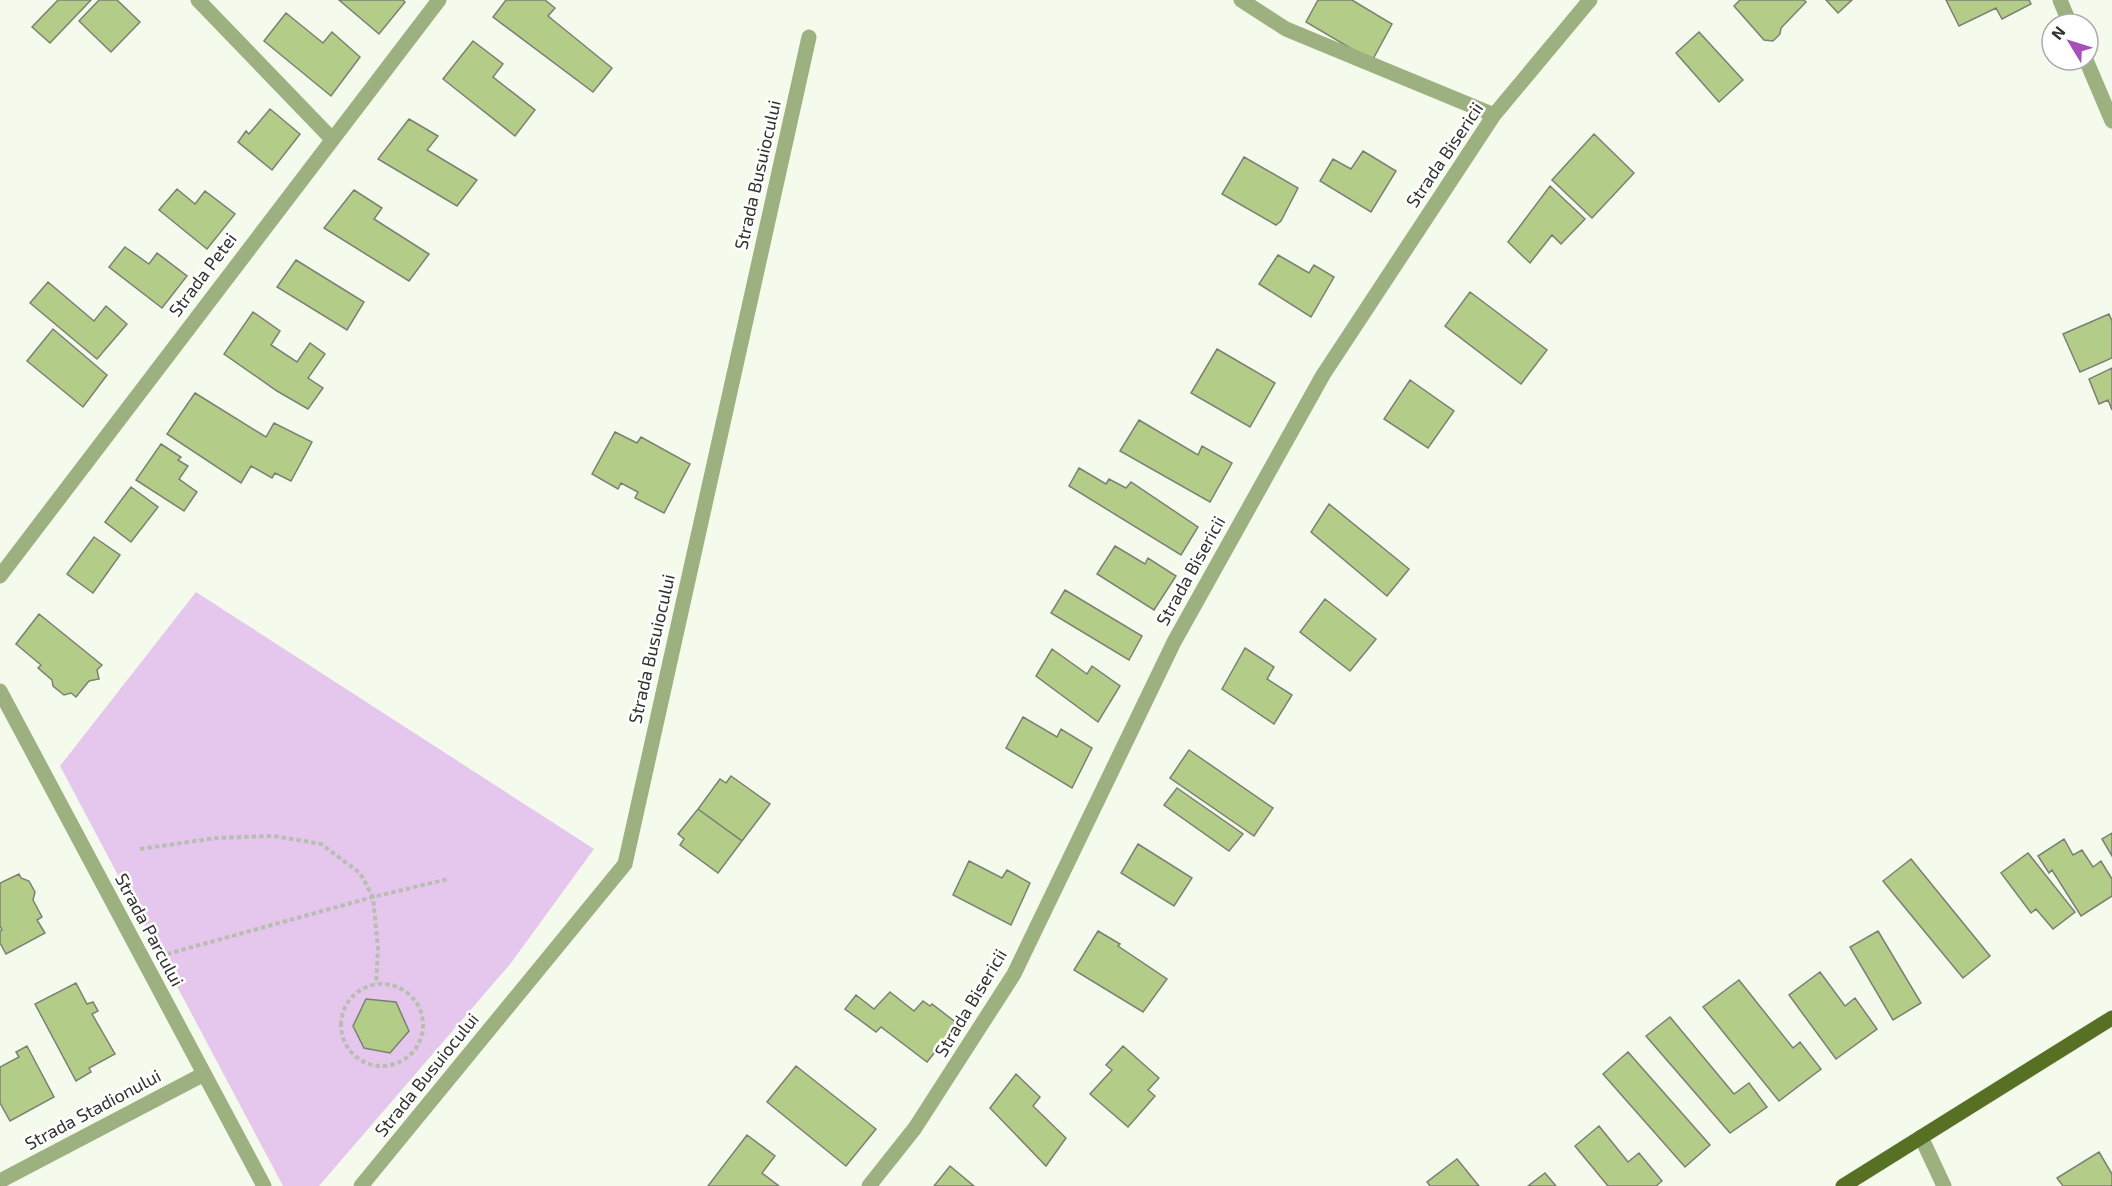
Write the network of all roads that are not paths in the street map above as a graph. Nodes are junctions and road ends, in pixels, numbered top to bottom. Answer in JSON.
{"nodes":[{"id":1,"x":198,"y":0,"type":"edge"},
{"id":2,"x":439,"y":0,"type":"edge"},
{"id":3,"x":1241,"y":0,"type":"edge"},
{"id":4,"x":1590,"y":0,"type":"edge"},
{"id":5,"x":809,"y":37,"type":"dead end"},
{"id":6,"x":2091,"y":72,"type":"edge"},
{"id":7,"x":1494,"y":115,"type":"junction"},
{"id":8,"x":2112,"y":121,"type":"edge"},
{"id":9,"x":331,"y":138,"type":"junction"},
{"id":10,"x":0,"y":576,"type":"edge"},
{"id":11,"x":0,"y":691,"type":"edge"},
{"id":12,"x":2112,"y":1018,"type":"edge"},
{"id":13,"x":204,"y":1074,"type":"junction"},
{"id":14,"x":1921,"y":1137,"type":"junction"},
{"id":15,"x":0,"y":1181,"type":"edge"},
{"id":16,"x":264,"y":1186,"type":"edge"},
{"id":17,"x":361,"y":1186,"type":"edge"},
{"id":18,"x":869,"y":1186,"type":"edge"},
{"id":19,"x":1844,"y":1186,"type":"edge"},
{"id":20,"x":1944,"y":1186,"type":"edge"}],
"edges":[{"from":1,"to":9,"type":"street"},
{"from":2,"to":9,"type":"street","name":"Strada Petei"},
{"from":3,"to":7,"type":"street"},
{"from":4,"to":7,"type":"street","name":"Strada Bisericii"},
{"from":5,"to":17,"type":"street","name":"Strada Busuiocului"},
{"from":6,"to":8,"type":"street"},
{"from":7,"to":18,"type":"street","name":"Strada Bisericii"},
{"from":9,"to":10,"type":"street","name":"Strada Petei"},
{"from":11,"to":13,"type":"street","name":"Strada Parcului"},
{"from":12,"to":14,"type":"main road"},
{"from":13,"to":15,"type":"street","name":"Strada Stadionului"},
{"from":13,"to":16,"type":"street","name":"Strada Parcului"},
{"from":14,"to":19,"type":"main road"},
{"from":14,"to":20,"type":"street"}]}
